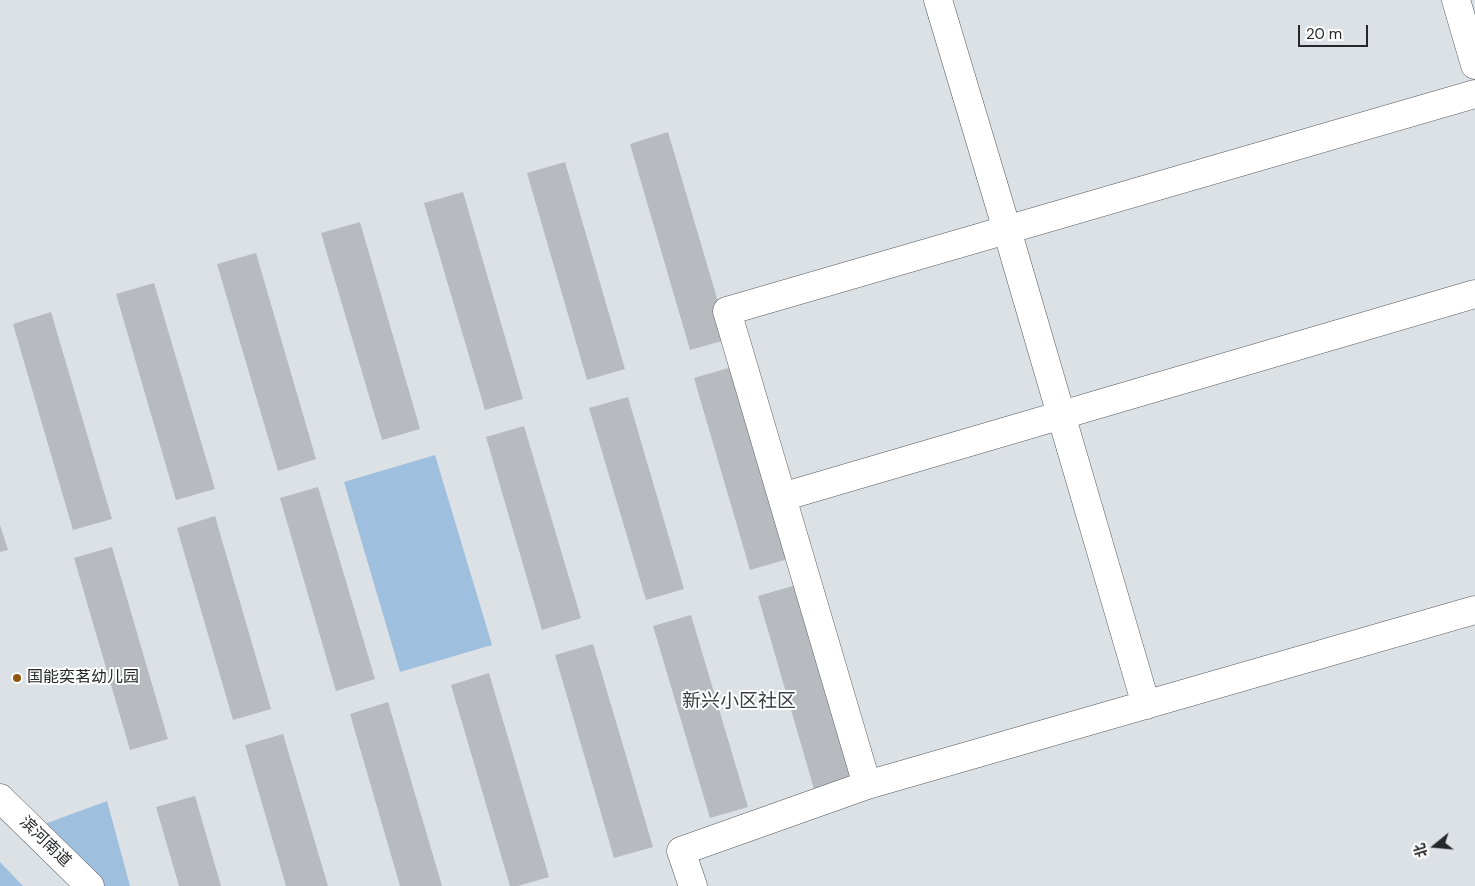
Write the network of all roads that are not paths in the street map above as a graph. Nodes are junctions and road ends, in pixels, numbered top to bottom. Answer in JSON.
{"nodes":[{"id":1,"x":938,"y":0,"type":"edge"},
{"id":2,"x":1456,"y":0,"type":"edge"},
{"id":3,"x":1475,"y":65,"type":"edge"},
{"id":4,"x":1475,"y":94,"type":"edge"},
{"id":5,"x":1007,"y":230,"type":"junction"},
{"id":6,"x":1475,"y":294,"type":"edge"},
{"id":7,"x":1061,"y":416,"type":"junction"},
{"id":8,"x":782,"y":497,"type":"junction"},
{"id":9,"x":1475,"y":610,"type":"edge"},
{"id":10,"x":1146,"y":705,"type":"junction"},
{"id":11,"x":867,"y":785,"type":"junction"},
{"id":12,"x":0,"y":798,"type":"edge"},
{"id":13,"x":90,"y":886,"type":"edge"},
{"id":14,"x":693,"y":886,"type":"edge"}],
"edges":[{"from":1,"to":5,"type":"street"},
{"from":2,"to":3,"type":"street"},
{"from":4,"to":5,"type":"street"},
{"from":5,"to":7,"type":"street"},
{"from":5,"to":8,"type":"street"},
{"from":6,"to":7,"type":"street"},
{"from":7,"to":8,"type":"street"},
{"from":7,"to":10,"type":"street"},
{"from":8,"to":11,"type":"street"},
{"from":9,"to":10,"type":"street"},
{"from":10,"to":11,"type":"street"},
{"from":11,"to":14,"type":"street"},
{"from":12,"to":13,"type":"street","name":"滨河南道"}]}
